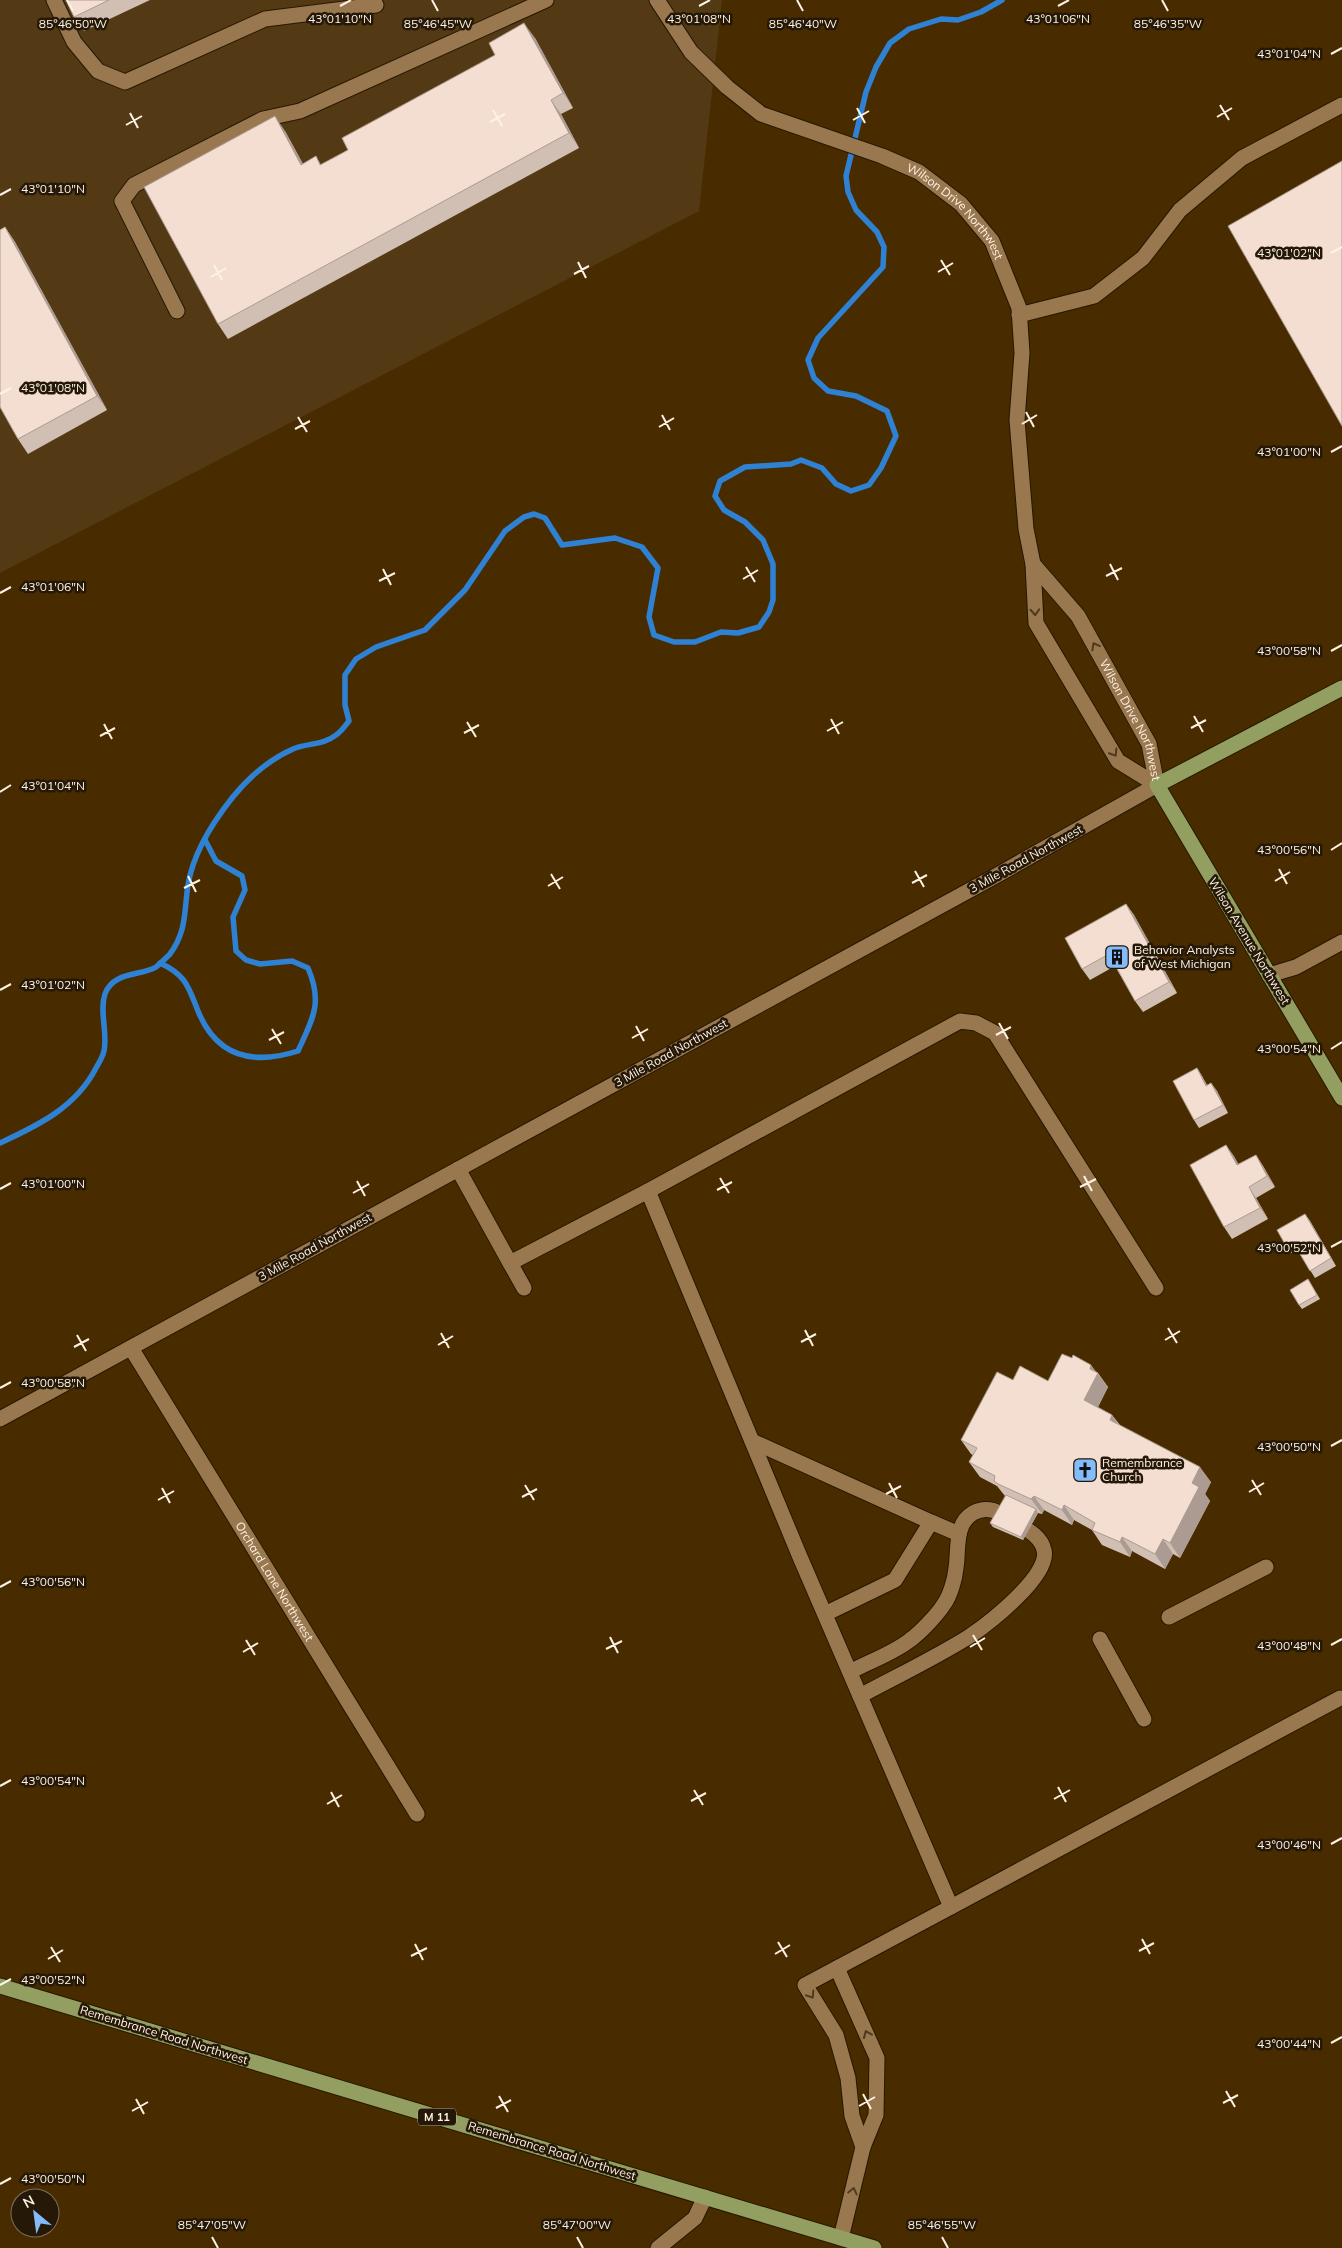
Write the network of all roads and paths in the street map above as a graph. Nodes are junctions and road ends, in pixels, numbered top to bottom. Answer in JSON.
{"nodes":[{"id":1,"x":54,"y":0,"type":"edge"},
{"id":2,"x":373,"y":0,"type":"edge"},
{"id":3,"x":546,"y":0,"type":"edge"},
{"id":4,"x":657,"y":0,"type":"edge"},
{"id":5,"x":1342,"y":104,"type":"edge"},
{"id":6,"x":177,"y":311,"type":"dead end"},
{"id":7,"x":1019,"y":315,"type":"junction"},
{"id":8,"x":1033,"y":564,"type":"junction"},
{"id":9,"x":1342,"y":688,"type":"edge"},
{"id":10,"x":1157,"y":785,"type":"junction"},
{"id":11,"x":1342,"y":942,"type":"edge"},
{"id":12,"x":1269,"y":975,"type":"junction"},
{"id":13,"x":1342,"y":1098,"type":"edge"},
{"id":14,"x":458,"y":1169,"type":"junction"},
{"id":15,"x":648,"y":1191,"type":"junction"},
{"id":16,"x":510,"y":1263,"type":"junction"},
{"id":17,"x":524,"y":1288,"type":"dead end"},
{"id":18,"x":1156,"y":1288,"type":"dead end"},
{"id":19,"x":131,"y":1348,"type":"junction"},
{"id":20,"x":0,"y":1419,"type":"edge"},
{"id":21,"x":752,"y":1441,"type":"junction"},
{"id":22,"x":931,"y":1522,"type":"junction"},
{"id":23,"x":959,"y":1534,"type":"junction"},
{"id":24,"x":1266,"y":1567,"type":"dead end"},
{"id":25,"x":825,"y":1614,"type":"junction"},
{"id":26,"x":1169,"y":1617,"type":"dead end"},
{"id":27,"x":1100,"y":1639,"type":"dead end"},
{"id":28,"x":850,"y":1672,"type":"junction"},
{"id":29,"x":860,"y":1696,"type":"junction"},
{"id":30,"x":1340,"y":1698,"type":"dead end"},
{"id":31,"x":1144,"y":1719,"type":"dead end"},
{"id":32,"x":417,"y":1814,"type":"dead end"},
{"id":33,"x":951,"y":1908,"type":"junction"},
{"id":34,"x":837,"y":1968,"type":"junction"},
{"id":35,"x":0,"y":1986,"type":"edge"},
{"id":36,"x":863,"y":2147,"type":"junction"},
{"id":37,"x":705,"y":2197,"type":"junction"},
{"id":38,"x":842,"y":2238,"type":"junction"},
{"id":39,"x":658,"y":2248,"type":"edge"},
{"id":40,"x":874,"y":2248,"type":"edge"}],
"edges":[{"from":1,"to":2,"type":"street"},
{"from":3,"to":6,"type":"street"},
{"from":4,"to":7,"type":"street","name":"Wilson Drive Northwest"},
{"from":5,"to":7,"type":"street"},
{"from":7,"to":8,"type":"street","name":"Wilson Drive Northwest"},
{"from":10,"to":8,"type":"street","name":"Wilson Drive Northwest","one_way":true},
{"from":8,"to":10,"type":"street","name":"Wilson Drive Northwest","one_way":true},
{"from":9,"to":10,"type":"main road","name":"3 Mile Road Northwest"},
{"from":10,"to":12,"type":"main road","name":"Wilson Avenue Northwest"},
{"from":10,"to":14,"type":"street","name":"3 Mile Road Northwest"},
{"from":11,"to":12,"type":"street"},
{"from":12,"to":13,"type":"main road","name":"Wilson Avenue Northwest"},
{"from":14,"to":16,"type":"street"},
{"from":14,"to":19,"type":"street","name":"3 Mile Road Northwest"},
{"from":15,"to":16,"type":"street"},
{"from":15,"to":18,"type":"street"},
{"from":15,"to":21,"type":"street"},
{"from":16,"to":17,"type":"street"},
{"from":19,"to":20,"type":"street","name":"3 Mile Road Northwest"},
{"from":19,"to":32,"type":"street","name":"Orchard Lane Northwest"},
{"from":21,"to":22,"type":"street"},
{"from":21,"to":25,"type":"street"},
{"from":22,"to":23,"type":"street"},
{"from":22,"to":25,"type":"street"},
{"from":23,"to":28,"type":"street"},
{"from":23,"to":29,"type":"street"},
{"from":24,"to":26,"type":"street"},
{"from":25,"to":28,"type":"street"},
{"from":27,"to":31,"type":"street"},
{"from":28,"to":29,"type":"street"},
{"from":29,"to":33,"type":"street"},
{"from":30,"to":33,"type":"street"},
{"from":33,"to":34,"type":"street"},
{"from":36,"to":34,"type":"street","one_way":true},
{"from":34,"to":36,"type":"street","one_way":true},
{"from":35,"to":37,"type":"main road","name":"Remembrance Road Northwest","number":"M 11"},
{"from":38,"to":36,"type":"street","one_way":true},
{"from":37,"to":38,"type":"main road","name":"Remembrance Road Northwest","number":"M 11"},
{"from":37,"to":39,"type":"street"},
{"from":38,"to":40,"type":"main road","name":"Remembrance Road Northwest","number":"M 11"}]}
